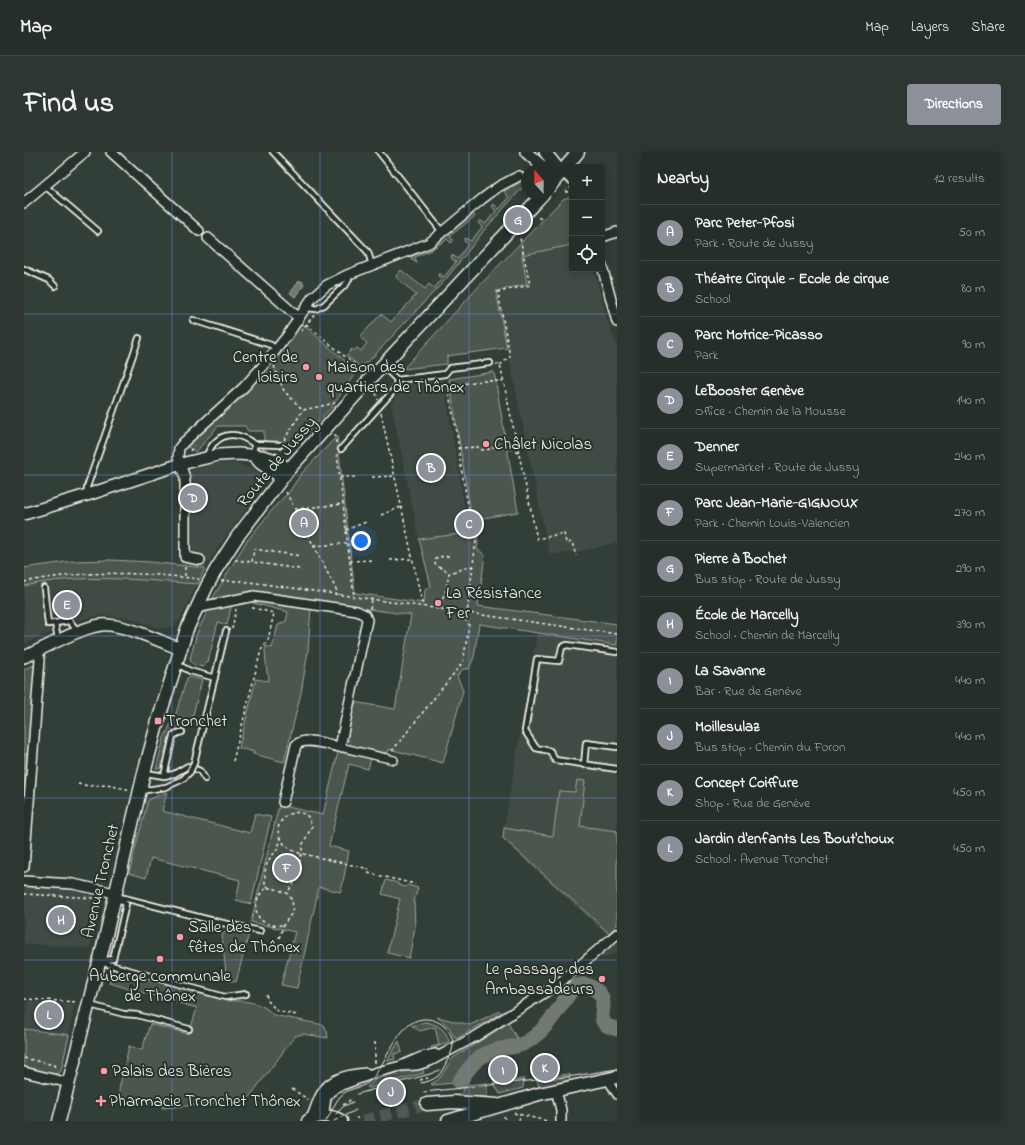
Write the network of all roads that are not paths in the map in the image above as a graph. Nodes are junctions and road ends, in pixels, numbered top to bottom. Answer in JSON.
{"nodes":[{"id":1,"x":85,"y":152,"type":"edge"},
{"id":2,"x":111,"y":152,"type":"edge"},
{"id":3,"x":273,"y":152,"type":"edge"},
{"id":4,"x":380,"y":152,"type":"edge"},
{"id":5,"x":526,"y":152,"type":"edge"},
{"id":6,"x":545,"y":152,"type":"edge"},
{"id":7,"x":578,"y":152,"type":"edge"},
{"id":8,"x":519,"y":176,"type":"dead end"},
{"id":9,"x":567,"y":176,"type":"edge"},
{"id":10,"x":557,"y":182,"type":"edge"},
{"id":11,"x":45,"y":186,"type":"junction"},
{"id":12,"x":537,"y":200,"type":"edge"},
{"id":13,"x":24,"y":203,"type":"edge"},
{"id":14,"x":98,"y":231,"type":"dead end"},
{"id":15,"x":199,"y":231,"type":"dead end"},
{"id":16,"x":617,"y":232,"type":"edge"},
{"id":17,"x":443,"y":233,"type":"junction"},
{"id":18,"x":605,"y":236,"type":"edge"},
{"id":19,"x":208,"y":238,"type":"dead end"},
{"id":20,"x":372,"y":265,"type":"junction"},
{"id":21,"x":24,"y":269,"type":"edge"},
{"id":22,"x":604,"y":272,"type":"edge"},
{"id":23,"x":349,"y":274,"type":"junction"},
{"id":24,"x":55,"y":286,"type":"dead end"},
{"id":25,"x":306,"y":308,"type":"junction"},
{"id":26,"x":299,"y":318,"type":"junction"},
{"id":27,"x":193,"y":320,"type":"dead end"},
{"id":28,"x":617,"y":322,"type":"edge"},
{"id":29,"x":139,"y":338,"type":"dead end"},
{"id":30,"x":277,"y":350,"type":"junction"},
{"id":31,"x":490,"y":363,"type":"road end"},
{"id":32,"x":383,"y":366,"type":"junction"},
{"id":33,"x":397,"y":380,"type":"junction"},
{"id":34,"x":254,"y":444,"type":"junction"},
{"id":35,"x":280,"y":445,"type":"road end"},
{"id":36,"x":341,"y":449,"type":"dead end"},
{"id":37,"x":254,"y":456,"type":"junction"},
{"id":38,"x":206,"y":457,"type":"junction"},
{"id":39,"x":181,"y":464,"type":"junction"},
{"id":40,"x":286,"y":474,"type":"junction"},
{"id":41,"x":87,"y":495,"type":"junction"},
{"id":42,"x":24,"y":514,"type":"edge"},
{"id":43,"x":200,"y":560,"type":"dead end"},
{"id":44,"x":44,"y":588,"type":"dead end"},
{"id":45,"x":196,"y":608,"type":"junction"},
{"id":46,"x":55,"y":623,"type":"junction"},
{"id":47,"x":226,"y":630,"type":"road end"},
{"id":48,"x":80,"y":632,"type":"junction"},
{"id":49,"x":58,"y":642,"type":"junction"},
{"id":50,"x":180,"y":649,"type":"junction"},
{"id":51,"x":617,"y":652,"type":"edge"},
{"id":52,"x":24,"y":657,"type":"edge"},
{"id":53,"x":41,"y":657,"type":"junction"},
{"id":54,"x":176,"y":663,"type":"junction"},
{"id":55,"x":215,"y":678,"type":"junction"},
{"id":56,"x":182,"y":732,"type":"dead end"},
{"id":57,"x":340,"y":747,"type":"junction"},
{"id":58,"x":617,"y":747,"type":"edge"},
{"id":59,"x":392,"y":760,"type":"road end"},
{"id":60,"x":584,"y":764,"type":"junction"},
{"id":61,"x":617,"y":769,"type":"edge"},
{"id":62,"x":144,"y":773,"type":"junction"},
{"id":63,"x":164,"y":776,"type":"junction"},
{"id":64,"x":205,"y":779,"type":"dead end"},
{"id":65,"x":135,"y":791,"type":"junction"},
{"id":66,"x":283,"y":802,"type":"dead end"},
{"id":67,"x":24,"y":867,"type":"edge"},
{"id":68,"x":24,"y":881,"type":"edge"},
{"id":69,"x":114,"y":894,"type":"junction"},
{"id":70,"x":260,"y":931,"type":"dead end"},
{"id":71,"x":617,"y":934,"type":"edge"},
{"id":72,"x":99,"y":962,"type":"junction"},
{"id":73,"x":246,"y":994,"type":"dead end"},
{"id":74,"x":83,"y":1003,"type":"junction"},
{"id":75,"x":189,"y":1029,"type":"dead end"},
{"id":76,"x":375,"y":1068,"type":"junction"},
{"id":77,"x":24,"y":1072,"type":"edge"},
{"id":78,"x":612,"y":1074,"type":"edge"},
{"id":79,"x":64,"y":1081,"type":"junction"},
{"id":80,"x":556,"y":1090,"type":"junction"},
{"id":81,"x":617,"y":1095,"type":"edge"},
{"id":82,"x":450,"y":1102,"type":"junction"},
{"id":83,"x":427,"y":1104,"type":"tunnel mouth"},
{"id":84,"x":503,"y":1108,"type":"junction"},
{"id":85,"x":326,"y":1116,"type":"junction"},
{"id":86,"x":62,"y":1118,"type":"edge"},
{"id":87,"x":310,"y":1120,"type":"edge"},
{"id":88,"x":453,"y":1120,"type":"edge"},
{"id":89,"x":341,"y":1121,"type":"edge"},
{"id":90,"x":561,"y":1121,"type":"edge"}],
"edges":[{"from":1,"to":11,"type":"street"},
{"from":2,"to":15,"type":"street"},
{"from":3,"to":20,"type":"lane"},
{"from":4,"to":17,"type":"lane"},
{"from":5,"to":9,"type":"street"},
{"from":6,"to":9,"type":"street"},
{"from":7,"to":9,"type":"main road"},
{"from":8,"to":17,"type":"street"},
{"from":9,"to":10,"type":"main road"},
{"from":11,"to":13,"type":"street"},
{"from":11,"to":14,"type":"lane"},
{"from":12,"to":32,"type":"main road","name":"Route de Jussy"},
{"from":16,"to":18,"type":"street"},
{"from":17,"to":20,"type":"street"},
{"from":19,"to":26,"type":"street"},
{"from":20,"to":23,"type":"street"},
{"from":21,"to":24,"type":"lane"},
{"from":22,"to":28,"type":"street"},
{"from":23,"to":25,"type":"street"},
{"from":23,"to":25,"type":"lane"},
{"from":25,"to":26,"type":"street"},
{"from":26,"to":30,"type":"street"},
{"from":27,"to":30,"type":"lane"},
{"from":29,"to":41,"type":"lane"},
{"from":30,"to":39,"type":"street"},
{"from":31,"to":33,"type":"lane"},
{"from":32,"to":33,"type":"lane"},
{"from":32,"to":40,"type":"main road","name":"Route de Jussy"},
{"from":33,"to":36,"type":"lane"},
{"from":34,"to":35,"type":"lane"},
{"from":34,"to":37,"type":"lane"},
{"from":34,"to":38,"type":"lane"},
{"from":37,"to":38,"type":"street"},
{"from":37,"to":40,"type":"street"},
{"from":38,"to":39,"type":"street"},
{"from":39,"to":41,"type":"street"},
{"from":39,"to":43,"type":"street"},
{"from":40,"to":45,"type":"main road","name":"Route de Jussy"},
{"from":41,"to":42,"type":"street"},
{"from":44,"to":46,"type":"lane"},
{"from":45,"to":50,"type":"main road","name":"Route de Jussy"},
{"from":45,"to":57,"type":"street"},
{"from":46,"to":48,"type":"lane"},
{"from":46,"to":49,"type":"lane"},
{"from":47,"to":55,"type":"lane"},
{"from":48,"to":49,"type":"street"},
{"from":48,"to":50,"type":"street"},
{"from":49,"to":53,"type":"street"},
{"from":50,"to":54,"type":"main road","name":"Avenue Tronchet"},
{"from":51,"to":60,"type":"lane"},
{"from":52,"to":53,"type":"street"},
{"from":53,"to":67,"type":"street"},
{"from":54,"to":55,"type":"lane"},
{"from":54,"to":62,"type":"main road","name":"Avenue Tronchet"},
{"from":55,"to":65,"type":"lane","bridge":true},
{"from":56,"to":63,"type":"lane"},
{"from":57,"to":59,"type":"street"},
{"from":57,"to":66,"type":"street"},
{"from":58,"to":60,"type":"lane"},
{"from":60,"to":61,"type":"lane"},
{"from":62,"to":63,"type":"lane"},
{"from":62,"to":65,"type":"main road","name":"Avenue Tronchet"},
{"from":63,"to":64,"type":"lane"},
{"from":65,"to":69,"type":"main road","name":"Avenue Tronchet"},
{"from":68,"to":69,"type":"street"},
{"from":69,"to":70,"type":"lane"},
{"from":69,"to":72,"type":"main road","name":"Avenue Tronchet"},
{"from":71,"to":76,"type":"street"},
{"from":72,"to":73,"type":"lane"},
{"from":72,"to":74,"type":"main road","name":"Avenue Tronchet"},
{"from":74,"to":75,"type":"lane"},
{"from":74,"to":79,"type":"main road","name":"Avenue Tronchet"},
{"from":76,"to":85,"type":"street"},
{"from":76,"to":87,"type":"street"},
{"from":77,"to":79,"type":"street"},
{"from":78,"to":80,"type":"main road"},
{"from":78,"to":81,"type":"street"},
{"from":79,"to":86,"type":"main road","name":"Avenue Tronchet"},
{"from":80,"to":84,"type":"main road"},
{"from":80,"to":90,"type":"street"},
{"from":82,"to":83,"type":"main road"},
{"from":82,"to":84,"type":"main road"},
{"from":82,"to":88,"type":"main road"},
{"from":84,"to":88,"type":"main road"},
{"from":85,"to":87,"type":"main road"},
{"from":85,"to":89,"type":"main road"}]}
